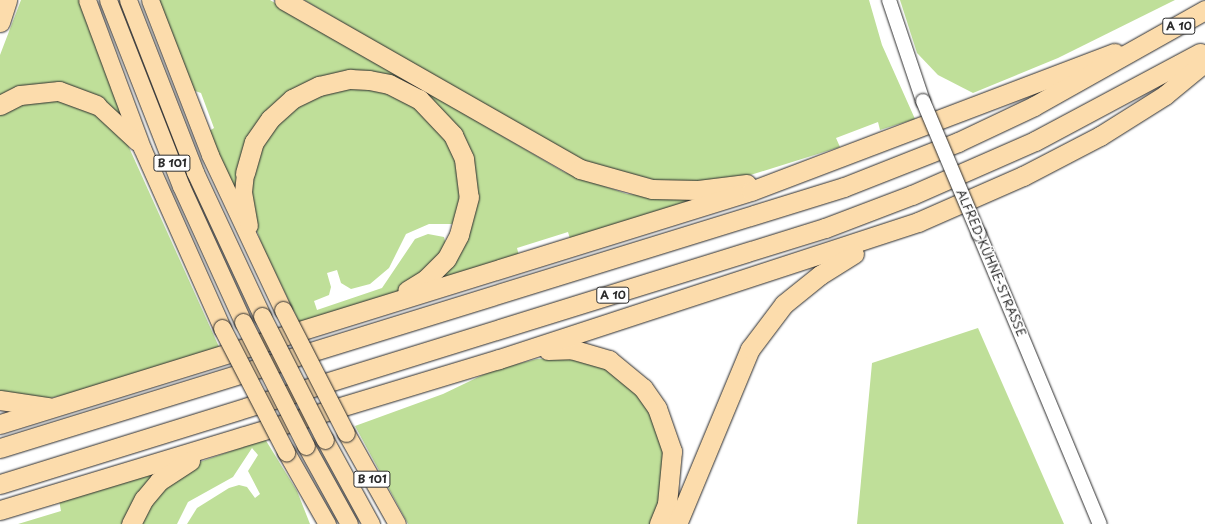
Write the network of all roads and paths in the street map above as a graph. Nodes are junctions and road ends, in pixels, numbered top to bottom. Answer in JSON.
{"nodes":[{"id":1,"x":7,"y":0,"type":"edge"},
{"id":2,"x":87,"y":0,"type":"edge"},
{"id":3,"x":108,"y":0,"type":"edge"},
{"id":4,"x":128,"y":0,"type":"edge"},
{"id":5,"x":150,"y":0,"type":"edge"},
{"id":6,"x":284,"y":0,"type":"edge"},
{"id":7,"x":889,"y":0,"type":"edge"},
{"id":8,"x":1205,"y":10,"type":"edge"},
{"id":9,"x":0,"y":22,"type":"edge"},
{"id":10,"x":1152,"y":41,"type":"junction"},
{"id":11,"x":1205,"y":51,"type":"edge"},
{"id":12,"x":1205,"y":62,"type":"edge"},
{"id":13,"x":0,"y":105,"type":"edge"},
{"id":14,"x":97,"y":105,"type":"joint"},
{"id":15,"x":142,"y":148,"type":"junction"},
{"id":16,"x":245,"y":173,"type":"joint"},
{"id":17,"x":786,"y":179,"type":"junction"},
{"id":18,"x":918,"y":222,"type":"junction"},
{"id":19,"x":256,"y":255,"type":"junction"},
{"id":20,"x":303,"y":330,"type":"junction"},
{"id":21,"x":499,"y":359,"type":"junction"},
{"id":22,"x":0,"y":400,"type":"edge"},
{"id":23,"x":53,"y":408,"type":"junction"},
{"id":24,"x":0,"y":424,"type":"edge"},
{"id":25,"x":285,"y":426,"type":"junction"},
{"id":26,"x":0,"y":448,"type":"edge"},
{"id":27,"x":300,"y":477,"type":"junction"},
{"id":28,"x":0,"y":484,"type":"edge"},
{"id":29,"x":0,"y":510,"type":"edge"},
{"id":30,"x":131,"y":524,"type":"edge"},
{"id":31,"x":314,"y":524,"type":"edge"},
{"id":32,"x":327,"y":524,"type":"edge"},
{"id":33,"x":349,"y":524,"type":"edge"},
{"id":34,"x":371,"y":524,"type":"edge"},
{"id":35,"x":397,"y":524,"type":"edge"},
{"id":36,"x":659,"y":524,"type":"edge"},
{"id":37,"x":677,"y":524,"type":"edge"},
{"id":38,"x":1100,"y":524,"type":"edge"}],
"edges":[{"from":1,"to":9,"type":"highway"},
{"from":2,"to":15,"type":"highway","number":"B 101"},
{"from":3,"to":33,"type":"highway","number":"B 101","bridge":true},
{"from":4,"to":34,"type":"highway","number":"B 101","bridge":true},
{"from":5,"to":19,"type":"highway","number":"B 101"},
{"from":6,"to":17,"type":"highway"},
{"from":7,"to":38,"type":"main road","name":"ALFRED-KÜHNE-STRASSE","bridge":true},
{"from":8,"to":10,"type":"highway","number":"A 10"},
{"from":10,"to":17,"type":"highway"},
{"from":10,"to":26,"type":"highway","number":"A 10"},
{"from":11,"to":28,"type":"highway","number":"A 10"},
{"from":12,"to":18,"type":"highway"},
{"from":13,"to":14,"type":"highway"},
{"from":14,"to":15,"type":"highway"},
{"from":15,"to":27,"type":"highway","number":"B 101","bridge":true},
{"from":16,"to":19,"type":"highway"},
{"from":16,"to":20,"type":"highway"},
{"from":17,"to":20,"type":"highway"},
{"from":18,"to":21,"type":"highway"},
{"from":18,"to":37,"type":"highway"},
{"from":19,"to":35,"type":"highway","number":"B 101","bridge":true},
{"from":20,"to":23,"type":"highway"},
{"from":21,"to":25,"type":"highway"},
{"from":21,"to":36,"type":"highway"},
{"from":22,"to":23,"type":"highway"},
{"from":23,"to":24,"type":"highway"},
{"from":25,"to":29,"type":"highway"},
{"from":25,"to":30,"type":"highway"},
{"from":27,"to":31,"type":"highway"},
{"from":27,"to":32,"type":"highway","number":"B 101"}]}
